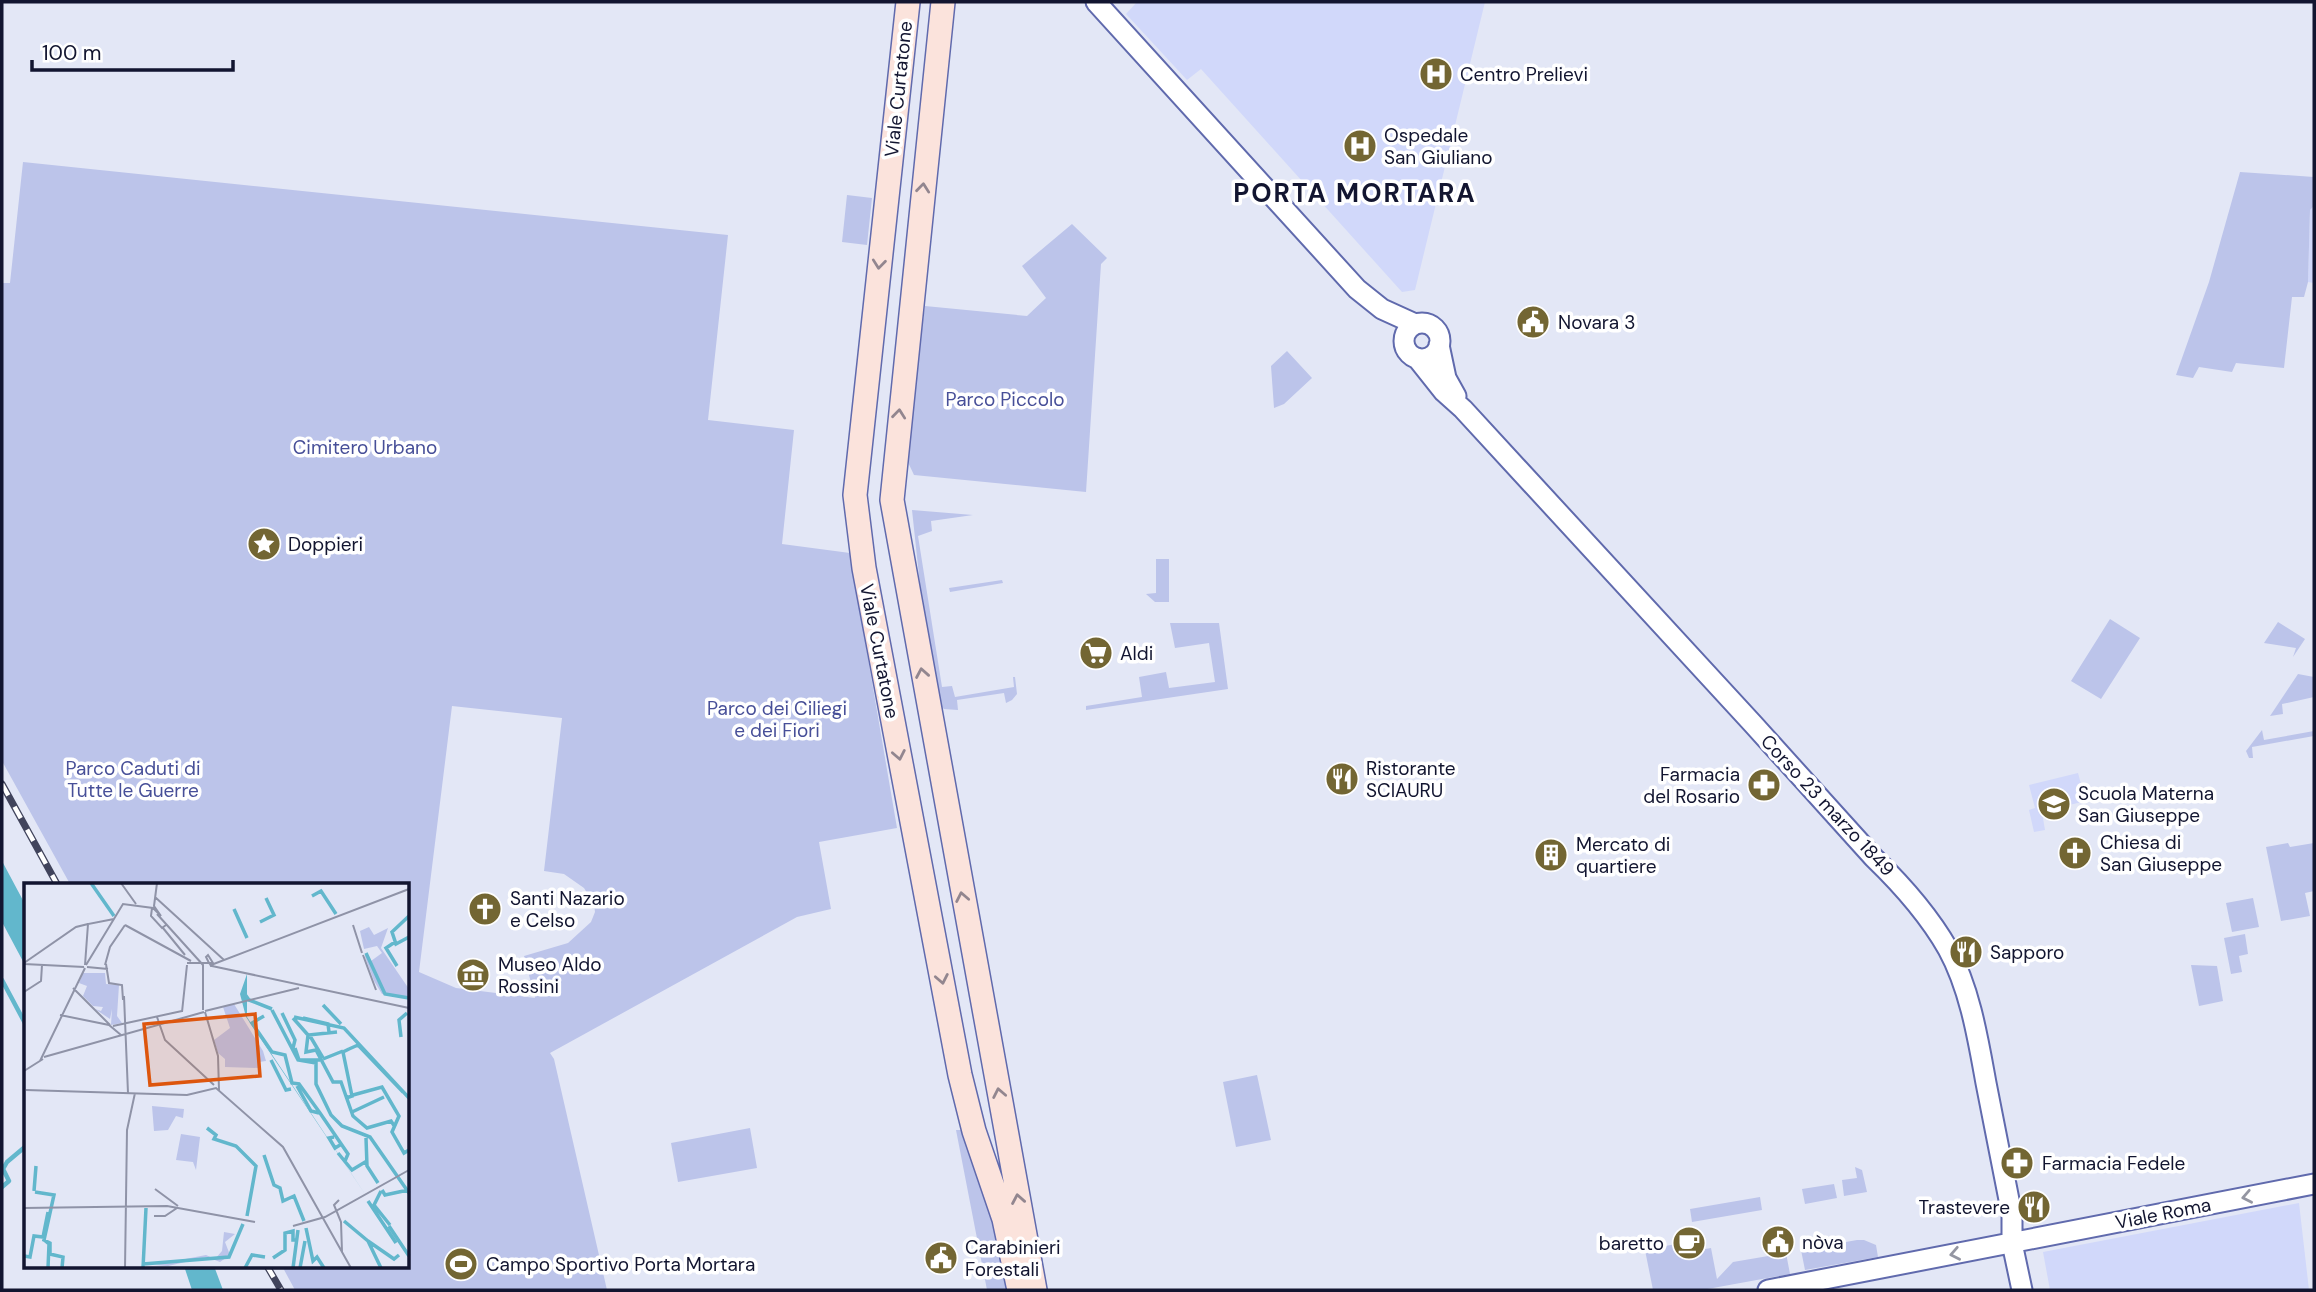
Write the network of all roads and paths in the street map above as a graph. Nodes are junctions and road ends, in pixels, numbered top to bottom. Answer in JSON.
{"nodes":[{"id":1,"x":908,"y":2,"type":"edge"},
{"id":2,"x":943,"y":2,"type":"edge"},
{"id":3,"x":1096,"y":2,"type":"edge"},
{"id":4,"x":1357,"y":289,"type":"junction"},
{"id":5,"x":1416,"y":324,"type":"junction"},
{"id":6,"x":1440,"y":345,"type":"junction"},
{"id":7,"x":1411,"y":350,"type":"junction"},
{"id":8,"x":1463,"y":409,"type":"junction"},
{"id":9,"x":2314,"y":1184,"type":"edge"},
{"id":10,"x":2012,"y":1242,"type":"junction"},
{"id":11,"x":1019,"y":1290,"type":"edge"},
{"id":12,"x":1035,"y":1290,"type":"edge"},
{"id":13,"x":1768,"y":1290,"type":"edge"},
{"id":14,"x":2022,"y":1290,"type":"edge"}],
"edges":[{"from":1,"to":11,"type":"main road","name":"Viale Curtatone","one_way":true},
{"from":12,"to":2,"type":"main road","name":"Viale Curtatone","one_way":true},
{"from":3,"to":4,"type":"street","name":"Corso 23 marzo 1849"},
{"from":4,"to":5,"type":"street","name":"Corso 23 marzo 1849"},
{"from":4,"to":7,"type":"street","name":"Corso 23 marzo 1849"},
{"from":5,"to":6,"type":"street"},
{"from":5,"to":7,"type":"street"},
{"from":6,"to":7,"type":"street"},
{"from":6,"to":8,"type":"street","name":"Corso 23 marzo 1849"},
{"from":7,"to":8,"type":"street","name":"Corso 23 marzo 1849"},
{"from":8,"to":10,"type":"street","name":"Corso 23 marzo 1849"},
{"from":9,"to":10,"type":"street","name":"Viale Roma","one_way":true},
{"from":10,"to":13,"type":"street","name":"Viale Roma","one_way":true},
{"from":10,"to":14,"type":"street","name":"Corso 23 marzo 1849"}]}
